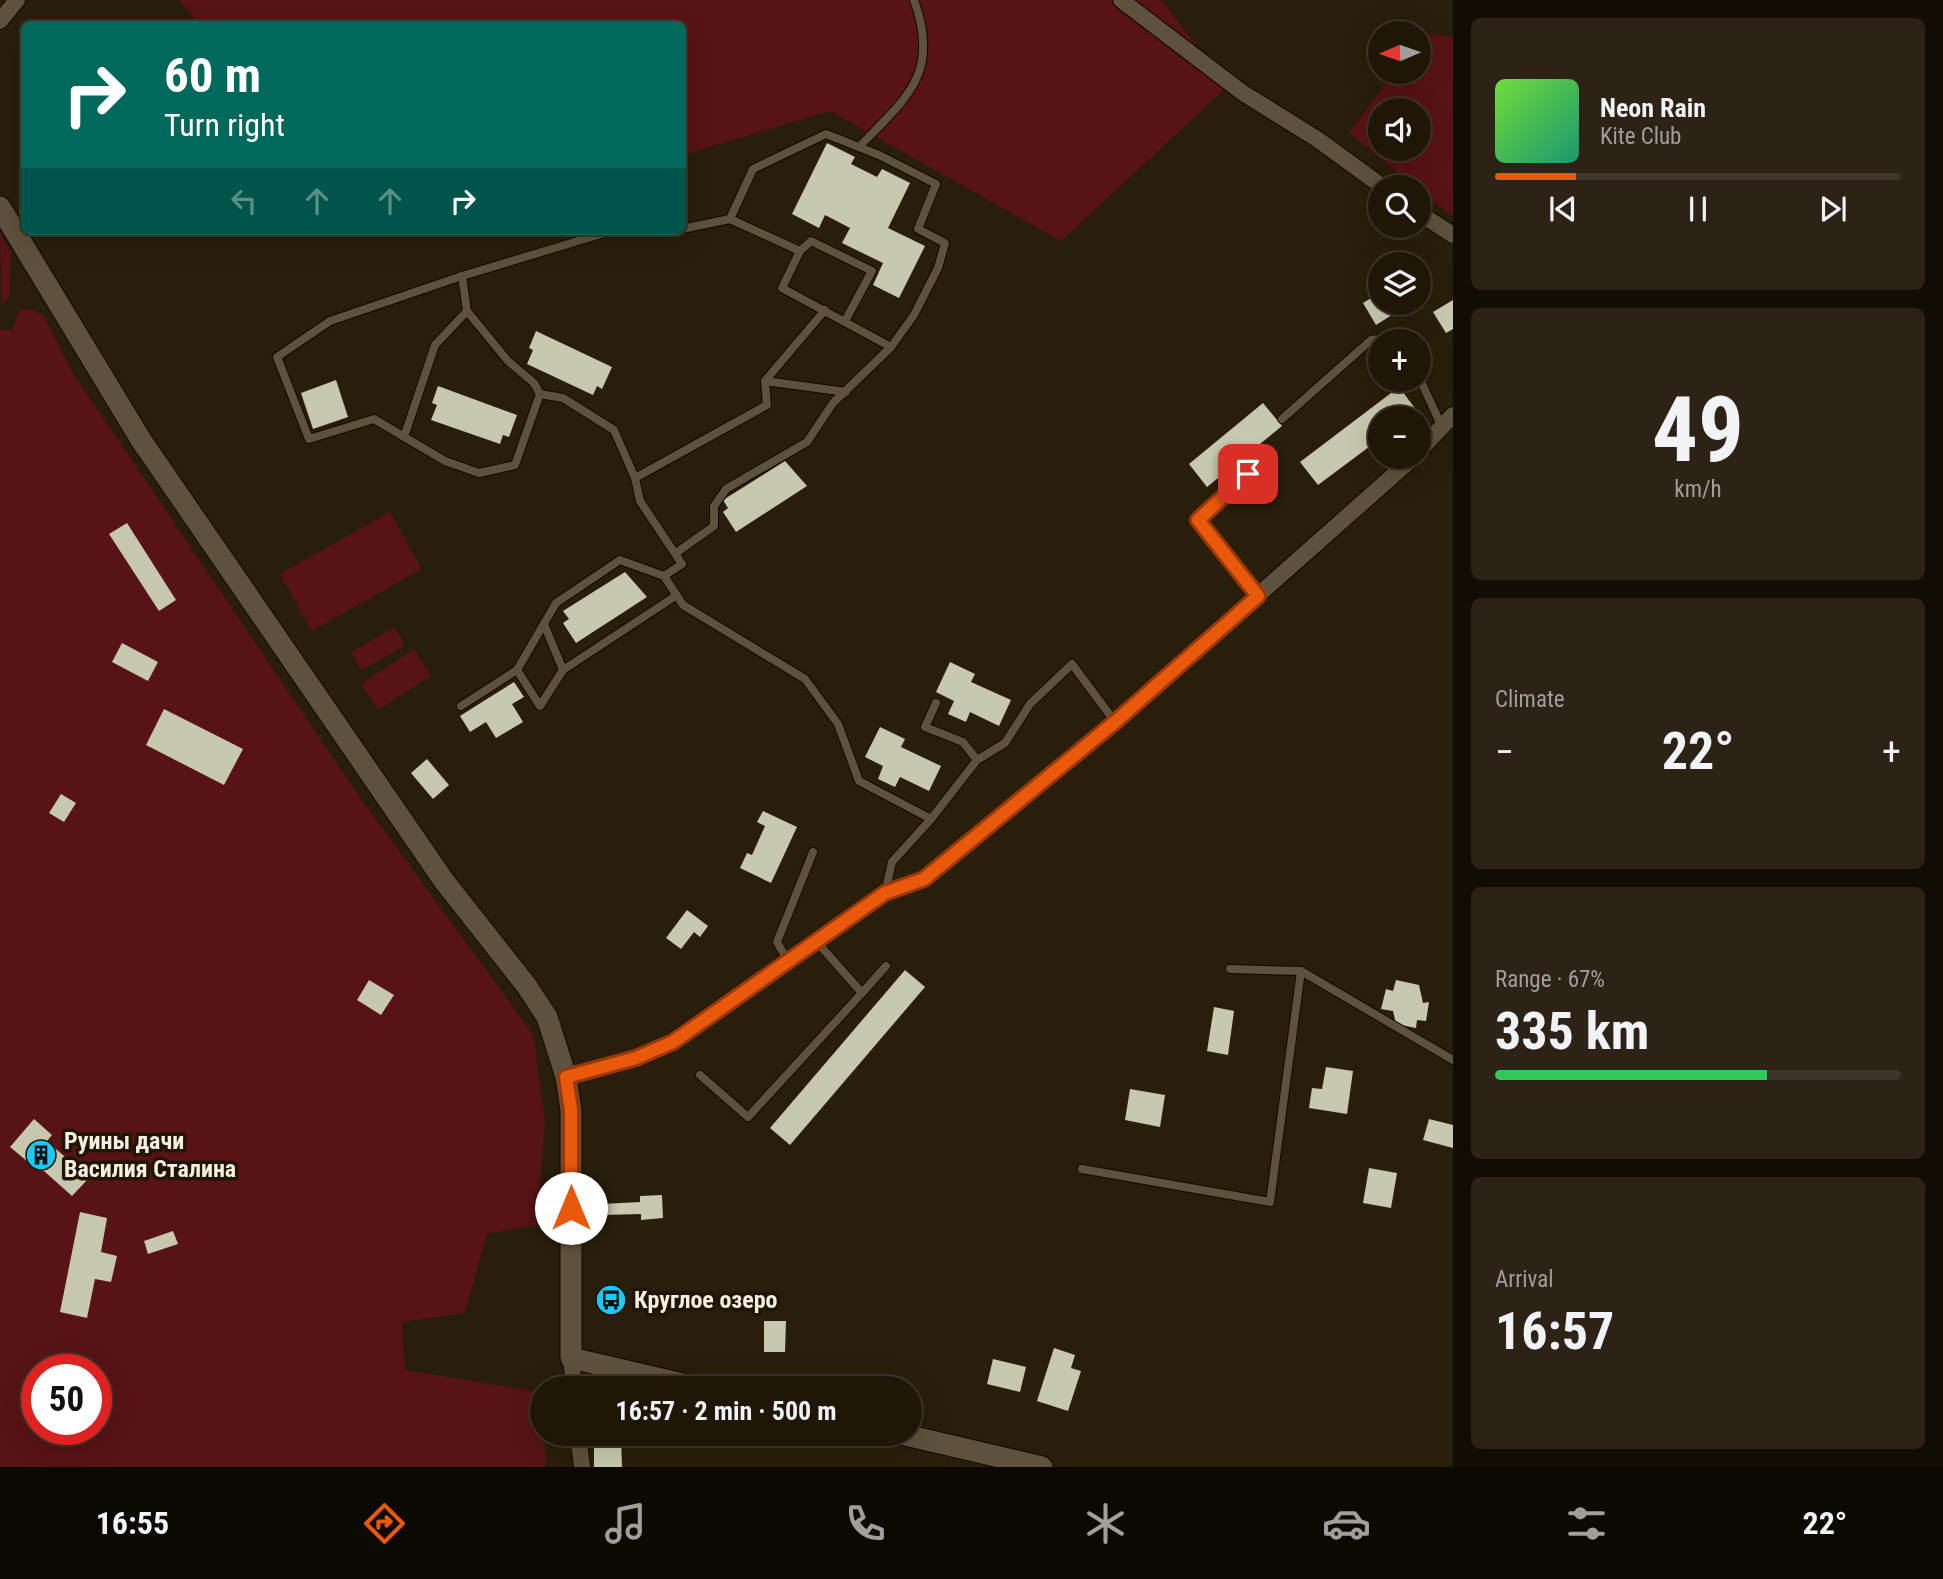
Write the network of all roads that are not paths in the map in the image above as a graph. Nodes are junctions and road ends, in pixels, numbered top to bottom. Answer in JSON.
{"nodes":[{"id":1,"x":17,"y":0,"type":"edge"},
{"id":2,"x":914,"y":0,"type":"edge"},
{"id":3,"x":1121,"y":0,"type":"edge"},
{"id":4,"x":0,"y":21,"type":"edge"},
{"id":5,"x":859,"y":147,"type":"junction"},
{"id":6,"x":1368,"y":176,"type":"edge"},
{"id":7,"x":0,"y":207,"type":"edge"},
{"id":8,"x":730,"y":219,"type":"junction"},
{"id":9,"x":1431,"y":221,"type":"edge"},
{"id":10,"x":686,"y":228,"type":"edge"},
{"id":11,"x":598,"y":235,"type":"edge"},
{"id":12,"x":1453,"y":235,"type":"edge"},
{"id":13,"x":800,"y":251,"type":"junction"},
{"id":14,"x":462,"y":276,"type":"junction"},
{"id":15,"x":825,"y":310,"type":"junction"},
{"id":16,"x":467,"y":311,"type":"junction"},
{"id":17,"x":845,"y":321,"type":"junction"},
{"id":18,"x":1368,"y":343,"type":"edge"},
{"id":19,"x":891,"y":347,"type":"junction"},
{"id":20,"x":765,"y":381,"type":"junction"},
{"id":21,"x":1429,"y":392,"type":"edge"},
{"id":22,"x":846,"y":393,"type":"junction"},
{"id":23,"x":540,"y":394,"type":"junction"},
{"id":24,"x":1282,"y":419,"type":"dead end"},
{"id":25,"x":1448,"y":421,"type":"edge"},
{"id":26,"x":404,"y":437,"type":"junction"},
{"id":27,"x":1431,"y":439,"type":"edge"},
{"id":28,"x":1265,"y":459,"type":"dead end"},
{"id":29,"x":1401,"y":469,"type":"edge"},
{"id":30,"x":635,"y":478,"type":"junction"},
{"id":31,"x":676,"y":553,"type":"junction"},
{"id":32,"x":664,"y":576,"type":"junction"},
{"id":33,"x":677,"y":595,"type":"junction"},
{"id":34,"x":1258,"y":596,"type":"junction"},
{"id":35,"x":544,"y":624,"type":"junction"},
{"id":36,"x":517,"y":670,"type":"junction"},
{"id":37,"x":563,"y":670,"type":"junction"},
{"id":38,"x":936,"y":703,"type":"dead end"},
{"id":39,"x":461,"y":706,"type":"dead end"},
{"id":40,"x":1115,"y":722,"type":"junction"},
{"id":41,"x":976,"y":760,"type":"junction"},
{"id":42,"x":931,"y":819,"type":"junction"},
{"id":43,"x":813,"y":852,"type":"dead end"},
{"id":44,"x":885,"y":893,"type":"junction"},
{"id":45,"x":816,"y":941,"type":"junction"},
{"id":46,"x":788,"y":961,"type":"junction"},
{"id":47,"x":886,"y":966,"type":"dead end"},
{"id":48,"x":1230,"y":970,"type":"dead end"},
{"id":49,"x":1301,"y":971,"type":"junction"},
{"id":50,"x":862,"y":993,"type":"junction"},
{"id":51,"x":1453,"y":1060,"type":"edge"},
{"id":52,"x":700,"y":1075,"type":"dead end"},
{"id":53,"x":566,"y":1077,"type":"junction"},
{"id":54,"x":1082,"y":1169,"type":"dead end"},
{"id":55,"x":571,"y":1357,"type":"junction"},
{"id":56,"x":573,"y":1376,"type":"edge"},
{"id":57,"x":650,"y":1376,"type":"edge"},
{"id":58,"x":922,"y":1439,"type":"edge"},
{"id":59,"x":580,"y":1446,"type":"edge"},
{"id":60,"x":582,"y":1467,"type":"edge"},
{"id":61,"x":1042,"y":1467,"type":"edge"}],
"edges":[{"from":1,"to":4,"type":"street"},
{"from":2,"to":5,"type":"lane"},
{"from":3,"to":6,"type":"street"},
{"from":5,"to":8,"type":"lane"},
{"from":5,"to":19,"type":"lane"},
{"from":7,"to":53,"type":"main road"},
{"from":8,"to":10,"type":"lane"},
{"from":8,"to":13,"type":"lane"},
{"from":9,"to":12,"type":"street"},
{"from":11,"to":14,"type":"lane"},
{"from":13,"to":15,"type":"lane"},
{"from":13,"to":17,"type":"lane"},
{"from":14,"to":16,"type":"lane"},
{"from":14,"to":26,"type":"lane"},
{"from":15,"to":17,"type":"lane"},
{"from":15,"to":20,"type":"lane"},
{"from":16,"to":23,"type":"lane"},
{"from":16,"to":26,"type":"lane"},
{"from":17,"to":19,"type":"lane"},
{"from":18,"to":24,"type":"lane"},
{"from":19,"to":22,"type":"lane"},
{"from":20,"to":22,"type":"lane"},
{"from":20,"to":30,"type":"lane"},
{"from":21,"to":25,"type":"lane"},
{"from":22,"to":31,"type":"lane"},
{"from":23,"to":26,"type":"lane"},
{"from":23,"to":30,"type":"lane"},
{"from":25,"to":27,"type":"street"},
{"from":28,"to":34,"type":"lane"},
{"from":29,"to":34,"type":"street"},
{"from":30,"to":31,"type":"lane"},
{"from":31,"to":32,"type":"lane"},
{"from":32,"to":33,"type":"lane"},
{"from":32,"to":35,"type":"lane"},
{"from":33,"to":37,"type":"lane"},
{"from":33,"to":42,"type":"lane"},
{"from":34,"to":40,"type":"street"},
{"from":35,"to":36,"type":"lane"},
{"from":35,"to":37,"type":"lane"},
{"from":36,"to":37,"type":"lane"},
{"from":36,"to":39,"type":"lane"},
{"from":38,"to":41,"type":"lane"},
{"from":40,"to":41,"type":"lane"},
{"from":40,"to":44,"type":"street"},
{"from":41,"to":42,"type":"lane"},
{"from":42,"to":44,"type":"lane"},
{"from":43,"to":46,"type":"lane"},
{"from":44,"to":45,"type":"street"},
{"from":45,"to":46,"type":"street"},
{"from":45,"to":50,"type":"lane"},
{"from":46,"to":53,"type":"street"},
{"from":47,"to":50,"type":"lane"},
{"from":48,"to":49,"type":"lane"},
{"from":49,"to":51,"type":"lane"},
{"from":49,"to":54,"type":"lane"},
{"from":50,"to":52,"type":"lane"},
{"from":53,"to":55,"type":"main road"},
{"from":55,"to":56,"type":"street"},
{"from":55,"to":57,"type":"main road"},
{"from":58,"to":61,"type":"main road"},
{"from":59,"to":60,"type":"street"}]}
